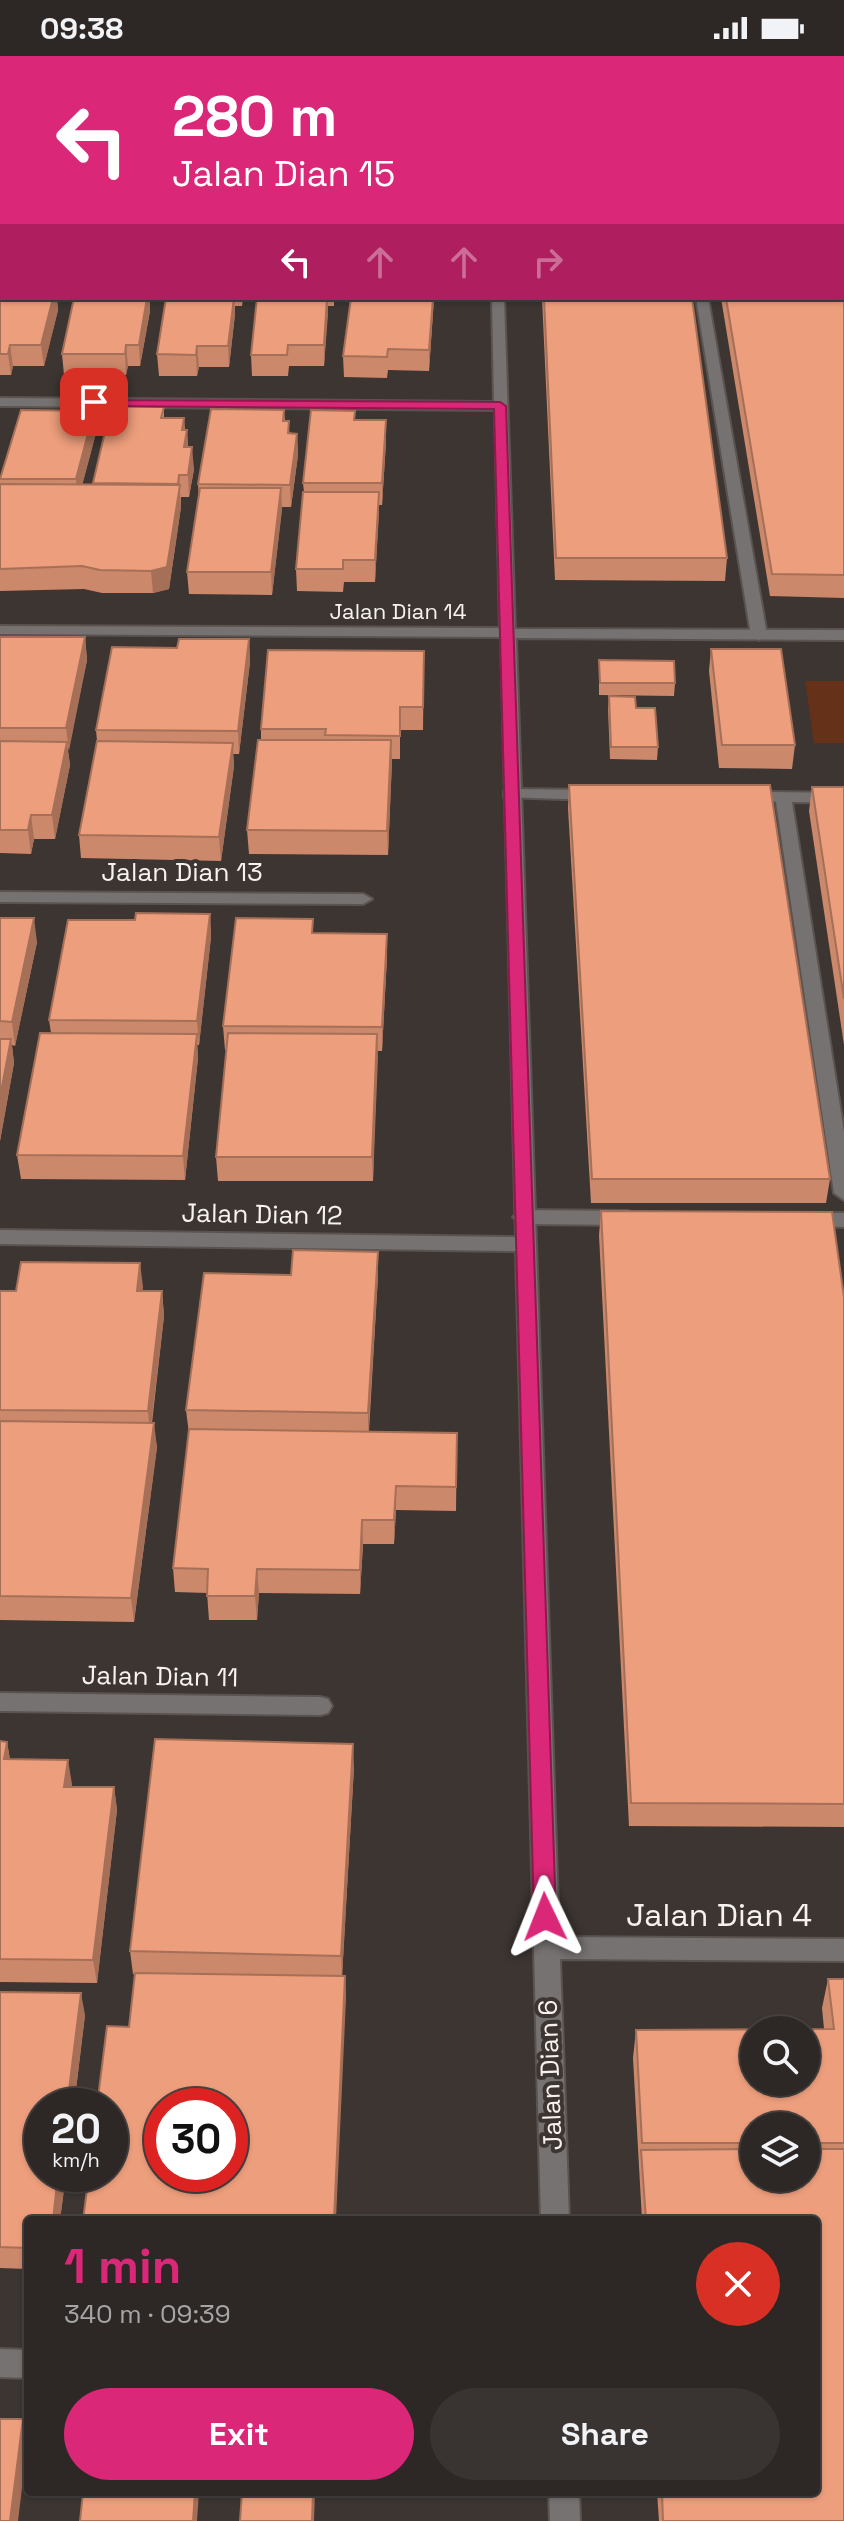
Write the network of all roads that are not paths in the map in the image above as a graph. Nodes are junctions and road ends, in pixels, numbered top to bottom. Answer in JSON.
{"nodes":[{"id":1,"x":498,"y":300,"type":"edge"},
{"id":2,"x":702,"y":300,"type":"edge"},
{"id":3,"x":0,"y":402,"type":"edge"},
{"id":4,"x":500,"y":406,"type":"junction"},
{"id":5,"x":0,"y":630,"type":"edge"},
{"id":6,"x":505,"y":633,"type":"junction"},
{"id":7,"x":759,"y":635,"type":"junction"},
{"id":8,"x":844,"y":635,"type":"edge"},
{"id":9,"x":510,"y":794,"type":"junction"},
{"id":10,"x":617,"y":795,"type":"edge"},
{"id":11,"x":753,"y":797,"type":"edge"},
{"id":12,"x":783,"y":797,"type":"junction"},
{"id":13,"x":844,"y":798,"type":"edge"},
{"id":14,"x":0,"y":897,"type":"edge"},
{"id":15,"x":363,"y":899,"type":"dead end"},
{"id":16,"x":844,"y":1193,"type":"edge"},
{"id":17,"x":523,"y":1217,"type":"junction"},
{"id":18,"x":645,"y":1218,"type":"edge"},
{"id":19,"x":783,"y":1220,"type":"edge"},
{"id":20,"x":844,"y":1220,"type":"edge"},
{"id":21,"x":0,"y":1237,"type":"edge"},
{"id":22,"x":524,"y":1244,"type":"junction"},
{"id":23,"x":0,"y":1702,"type":"edge"},
{"id":24,"x":320,"y":1706,"type":"dead end"},
{"id":25,"x":546,"y":1948,"type":"junction"},
{"id":26,"x":844,"y":1950,"type":"edge"},
{"id":27,"x":555,"y":2216,"type":"edge"},
{"id":28,"x":0,"y":2363,"type":"edge"},
{"id":29,"x":24,"y":2364,"type":"edge"},
{"id":30,"x":564,"y":2496,"type":"edge"},
{"id":31,"x":565,"y":2521,"type":"edge"}],
"edges":[{"from":1,"to":4,"type":"street","name":"Jalan Dian 6"},
{"from":2,"to":7,"type":"street"},
{"from":3,"to":4,"type":"street"},
{"from":4,"to":6,"type":"street","name":"Jalan Dian 6"},
{"from":5,"to":6,"type":"street","name":"Jalan Dian 14"},
{"from":6,"to":7,"type":"street","name":"Jalan Dian 14"},
{"from":6,"to":9,"type":"street","name":"Jalan Dian 6"},
{"from":7,"to":8,"type":"street","name":"Jalan Dian 14"},
{"from":9,"to":10,"type":"street"},
{"from":9,"to":17,"type":"street","name":"Jalan Dian 6"},
{"from":11,"to":12,"type":"street"},
{"from":12,"to":13,"type":"street"},
{"from":12,"to":16,"type":"street"},
{"from":14,"to":15,"type":"street","name":"Jalan Dian 13"},
{"from":17,"to":18,"type":"street"},
{"from":17,"to":22,"type":"street","name":"Jalan Dian 6"},
{"from":19,"to":20,"type":"street"},
{"from":21,"to":22,"type":"street","name":"Jalan Dian 12"},
{"from":22,"to":25,"type":"street","name":"Jalan Dian 6"},
{"from":23,"to":24,"type":"street","name":"Jalan Dian 11"},
{"from":25,"to":26,"type":"street","name":"Jalan Dian 4"},
{"from":25,"to":27,"type":"street","name":"Jalan Dian 6"},
{"from":28,"to":29,"type":"street"},
{"from":30,"to":31,"type":"street"}]}
